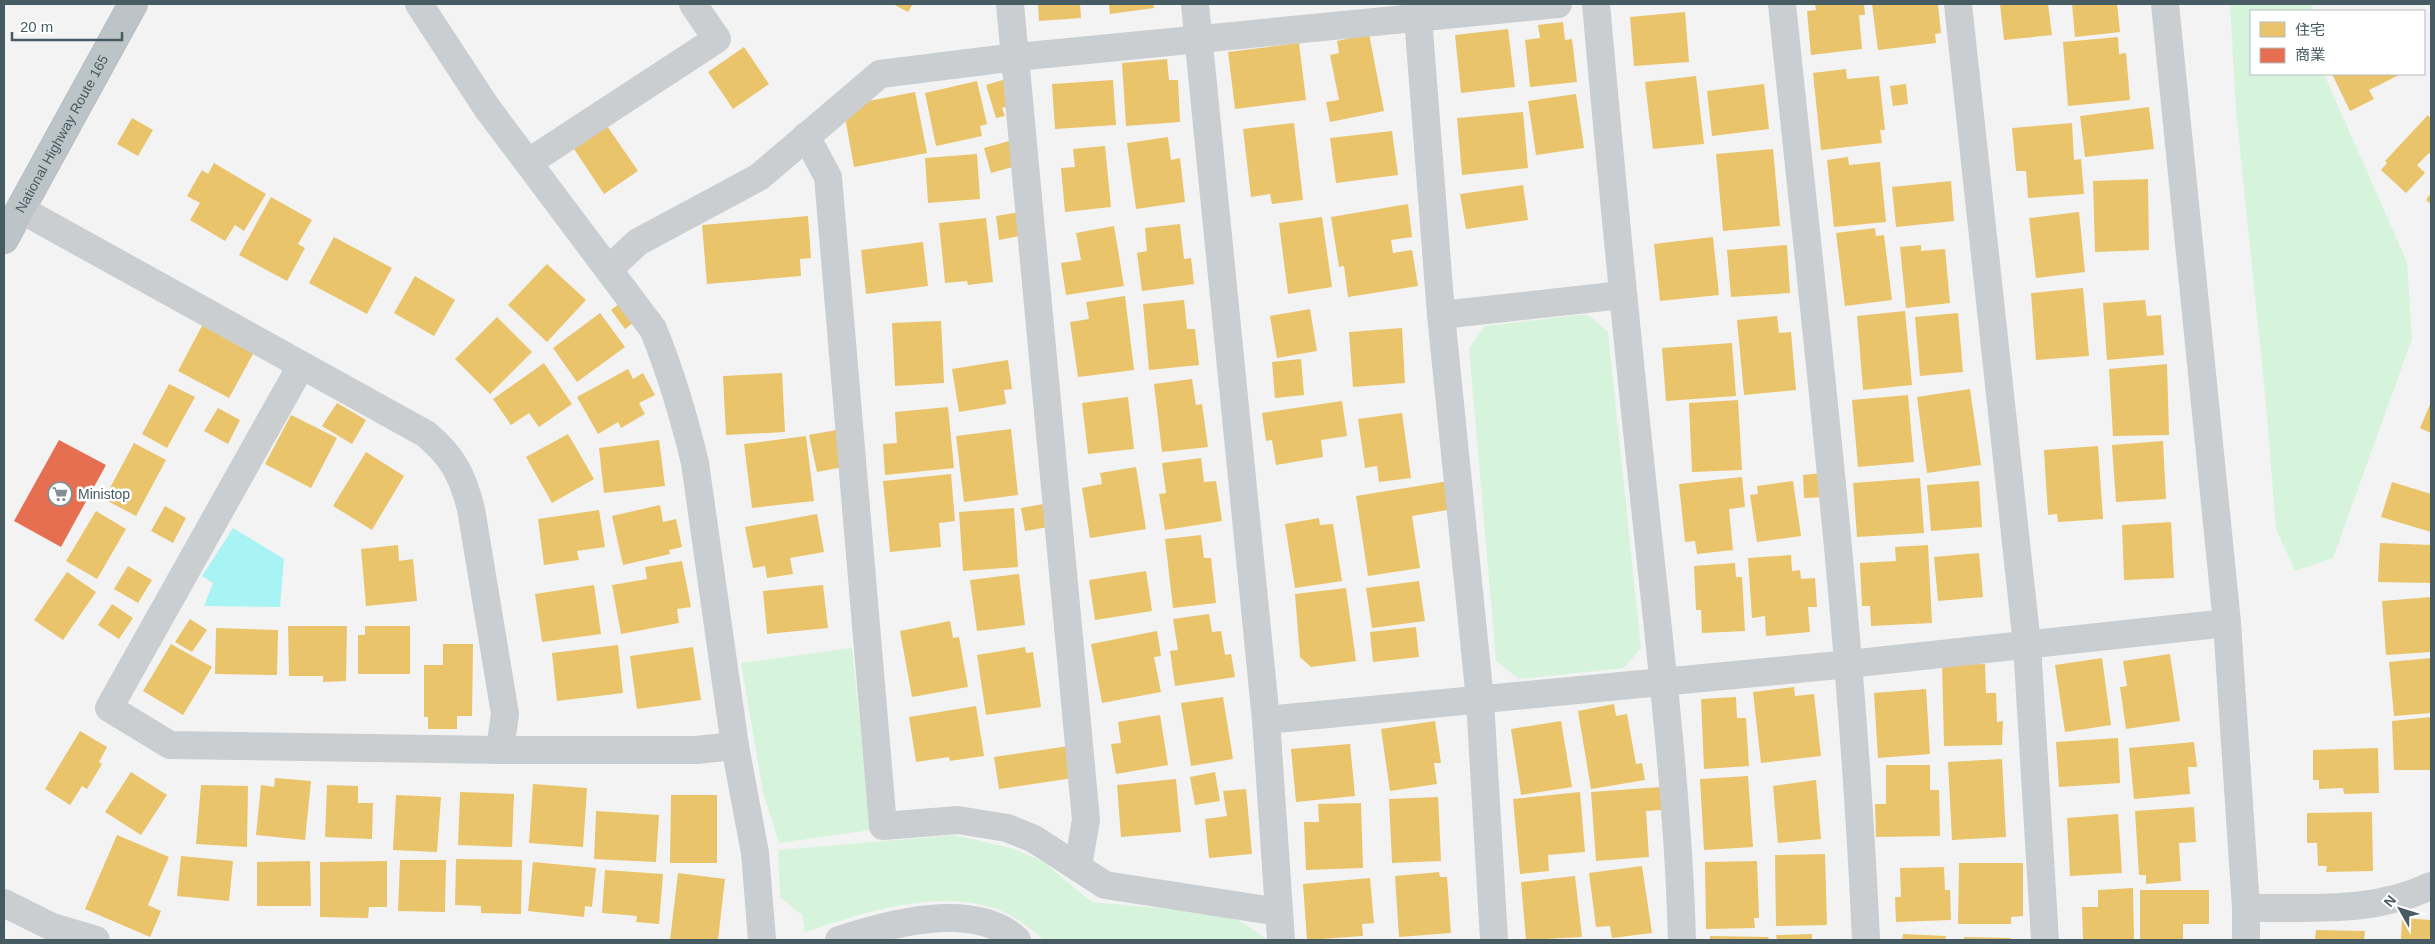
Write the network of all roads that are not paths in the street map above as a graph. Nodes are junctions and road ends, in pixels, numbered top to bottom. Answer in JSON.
{"nodes":[{"id":1,"x":134,"y":4,"type":"edge"},
{"id":2,"x":419,"y":4,"type":"edge"},
{"id":3,"x":693,"y":4,"type":"edge"},
{"id":4,"x":1010,"y":4,"type":"edge"},
{"id":5,"x":1195,"y":4,"type":"edge"},
{"id":6,"x":1558,"y":4,"type":"edge"},
{"id":7,"x":1596,"y":4,"type":"edge"},
{"id":8,"x":1782,"y":4,"type":"edge"},
{"id":9,"x":1958,"y":4,"type":"edge"},
{"id":10,"x":2165,"y":4,"type":"edge"},
{"id":11,"x":1418,"y":11,"type":"edge"},
{"id":12,"x":1198,"y":40,"type":"junction"},
{"id":13,"x":1016,"y":57,"type":"junction"},
{"id":14,"x":806,"y":136,"type":"junction"},
{"id":15,"x":529,"y":162,"type":"junction"},
{"id":16,"x":20,"y":209,"type":"junction"},
{"id":17,"x":4,"y":238,"type":"edge"},
{"id":18,"x":609,"y":269,"type":"junction"},
{"id":19,"x":1622,"y":295,"type":"junction"},
{"id":20,"x":1441,"y":315,"type":"junction"},
{"id":21,"x":301,"y":366,"type":"junction"},
{"id":22,"x":2227,"y":623,"type":"junction"},
{"id":23,"x":2027,"y":645,"type":"junction"},
{"id":24,"x":1849,"y":664,"type":"junction"},
{"id":25,"x":1664,"y":683,"type":"junction"},
{"id":26,"x":1480,"y":700,"type":"junction"},
{"id":27,"x":1266,"y":720,"type":"junction"},
{"id":28,"x":735,"y":746,"type":"junction"},
{"id":29,"x":500,"y":750,"type":"junction"},
{"id":30,"x":1078,"y":866,"type":"junction"},
{"id":31,"x":2431,"y":886,"type":"edge"},
{"id":32,"x":4,"y":903,"type":"edge"},
{"id":33,"x":2246,"y":908,"type":"junction"},
{"id":34,"x":1279,"y":912,"type":"junction"},
{"id":35,"x":96,"y":940,"type":"edge"},
{"id":36,"x":762,"y":940,"type":"edge"},
{"id":37,"x":839,"y":940,"type":"edge"},
{"id":38,"x":1017,"y":940,"type":"edge"},
{"id":39,"x":1281,"y":940,"type":"edge"},
{"id":40,"x":1494,"y":940,"type":"edge"},
{"id":41,"x":1682,"y":940,"type":"edge"},
{"id":42,"x":1866,"y":940,"type":"edge"},
{"id":43,"x":2045,"y":940,"type":"edge"},
{"id":44,"x":2246,"y":940,"type":"edge"}],
"edges":[{"from":1,"to":16,"type":"highway","name":"National Highway Route 165"},
{"from":2,"to":15,"type":"street"},
{"from":3,"to":15,"type":"street"},
{"from":4,"to":13,"type":"street"},
{"from":5,"to":12,"type":"street"},
{"from":6,"to":11,"type":"street"},
{"from":7,"to":19,"type":"street"},
{"from":8,"to":24,"type":"street"},
{"from":9,"to":23,"type":"street"},
{"from":10,"to":22,"type":"street"},
{"from":11,"to":12,"type":"street"},
{"from":11,"to":20,"type":"street"},
{"from":12,"to":13,"type":"street"},
{"from":12,"to":27,"type":"street"},
{"from":13,"to":14,"type":"street"},
{"from":13,"to":30,"type":"street"},
{"from":14,"to":18,"type":"street"},
{"from":14,"to":30,"type":"street"},
{"from":15,"to":18,"type":"street"},
{"from":16,"to":17,"type":"highway","name":"National Highway Route 165"},
{"from":16,"to":21,"type":"street"},
{"from":18,"to":28,"type":"street"},
{"from":19,"to":20,"type":"street"},
{"from":19,"to":25,"type":"street"},
{"from":20,"to":26,"type":"street"},
{"from":21,"to":29,"type":"street"},
{"from":21,"to":29,"type":"street"},
{"from":22,"to":23,"type":"street"},
{"from":22,"to":33,"type":"street"},
{"from":23,"to":24,"type":"street"},
{"from":23,"to":43,"type":"street"},
{"from":24,"to":25,"type":"street"},
{"from":24,"to":42,"type":"street"},
{"from":25,"to":26,"type":"street"},
{"from":25,"to":41,"type":"street"},
{"from":26,"to":27,"type":"street"},
{"from":26,"to":40,"type":"street"},
{"from":27,"to":34,"type":"street"},
{"from":28,"to":29,"type":"street"},
{"from":28,"to":36,"type":"street"},
{"from":30,"to":34,"type":"street"},
{"from":31,"to":33,"type":"street"},
{"from":32,"to":35,"type":"street"},
{"from":33,"to":44,"type":"street"},
{"from":34,"to":39,"type":"street"},
{"from":37,"to":38,"type":"street"}]}
